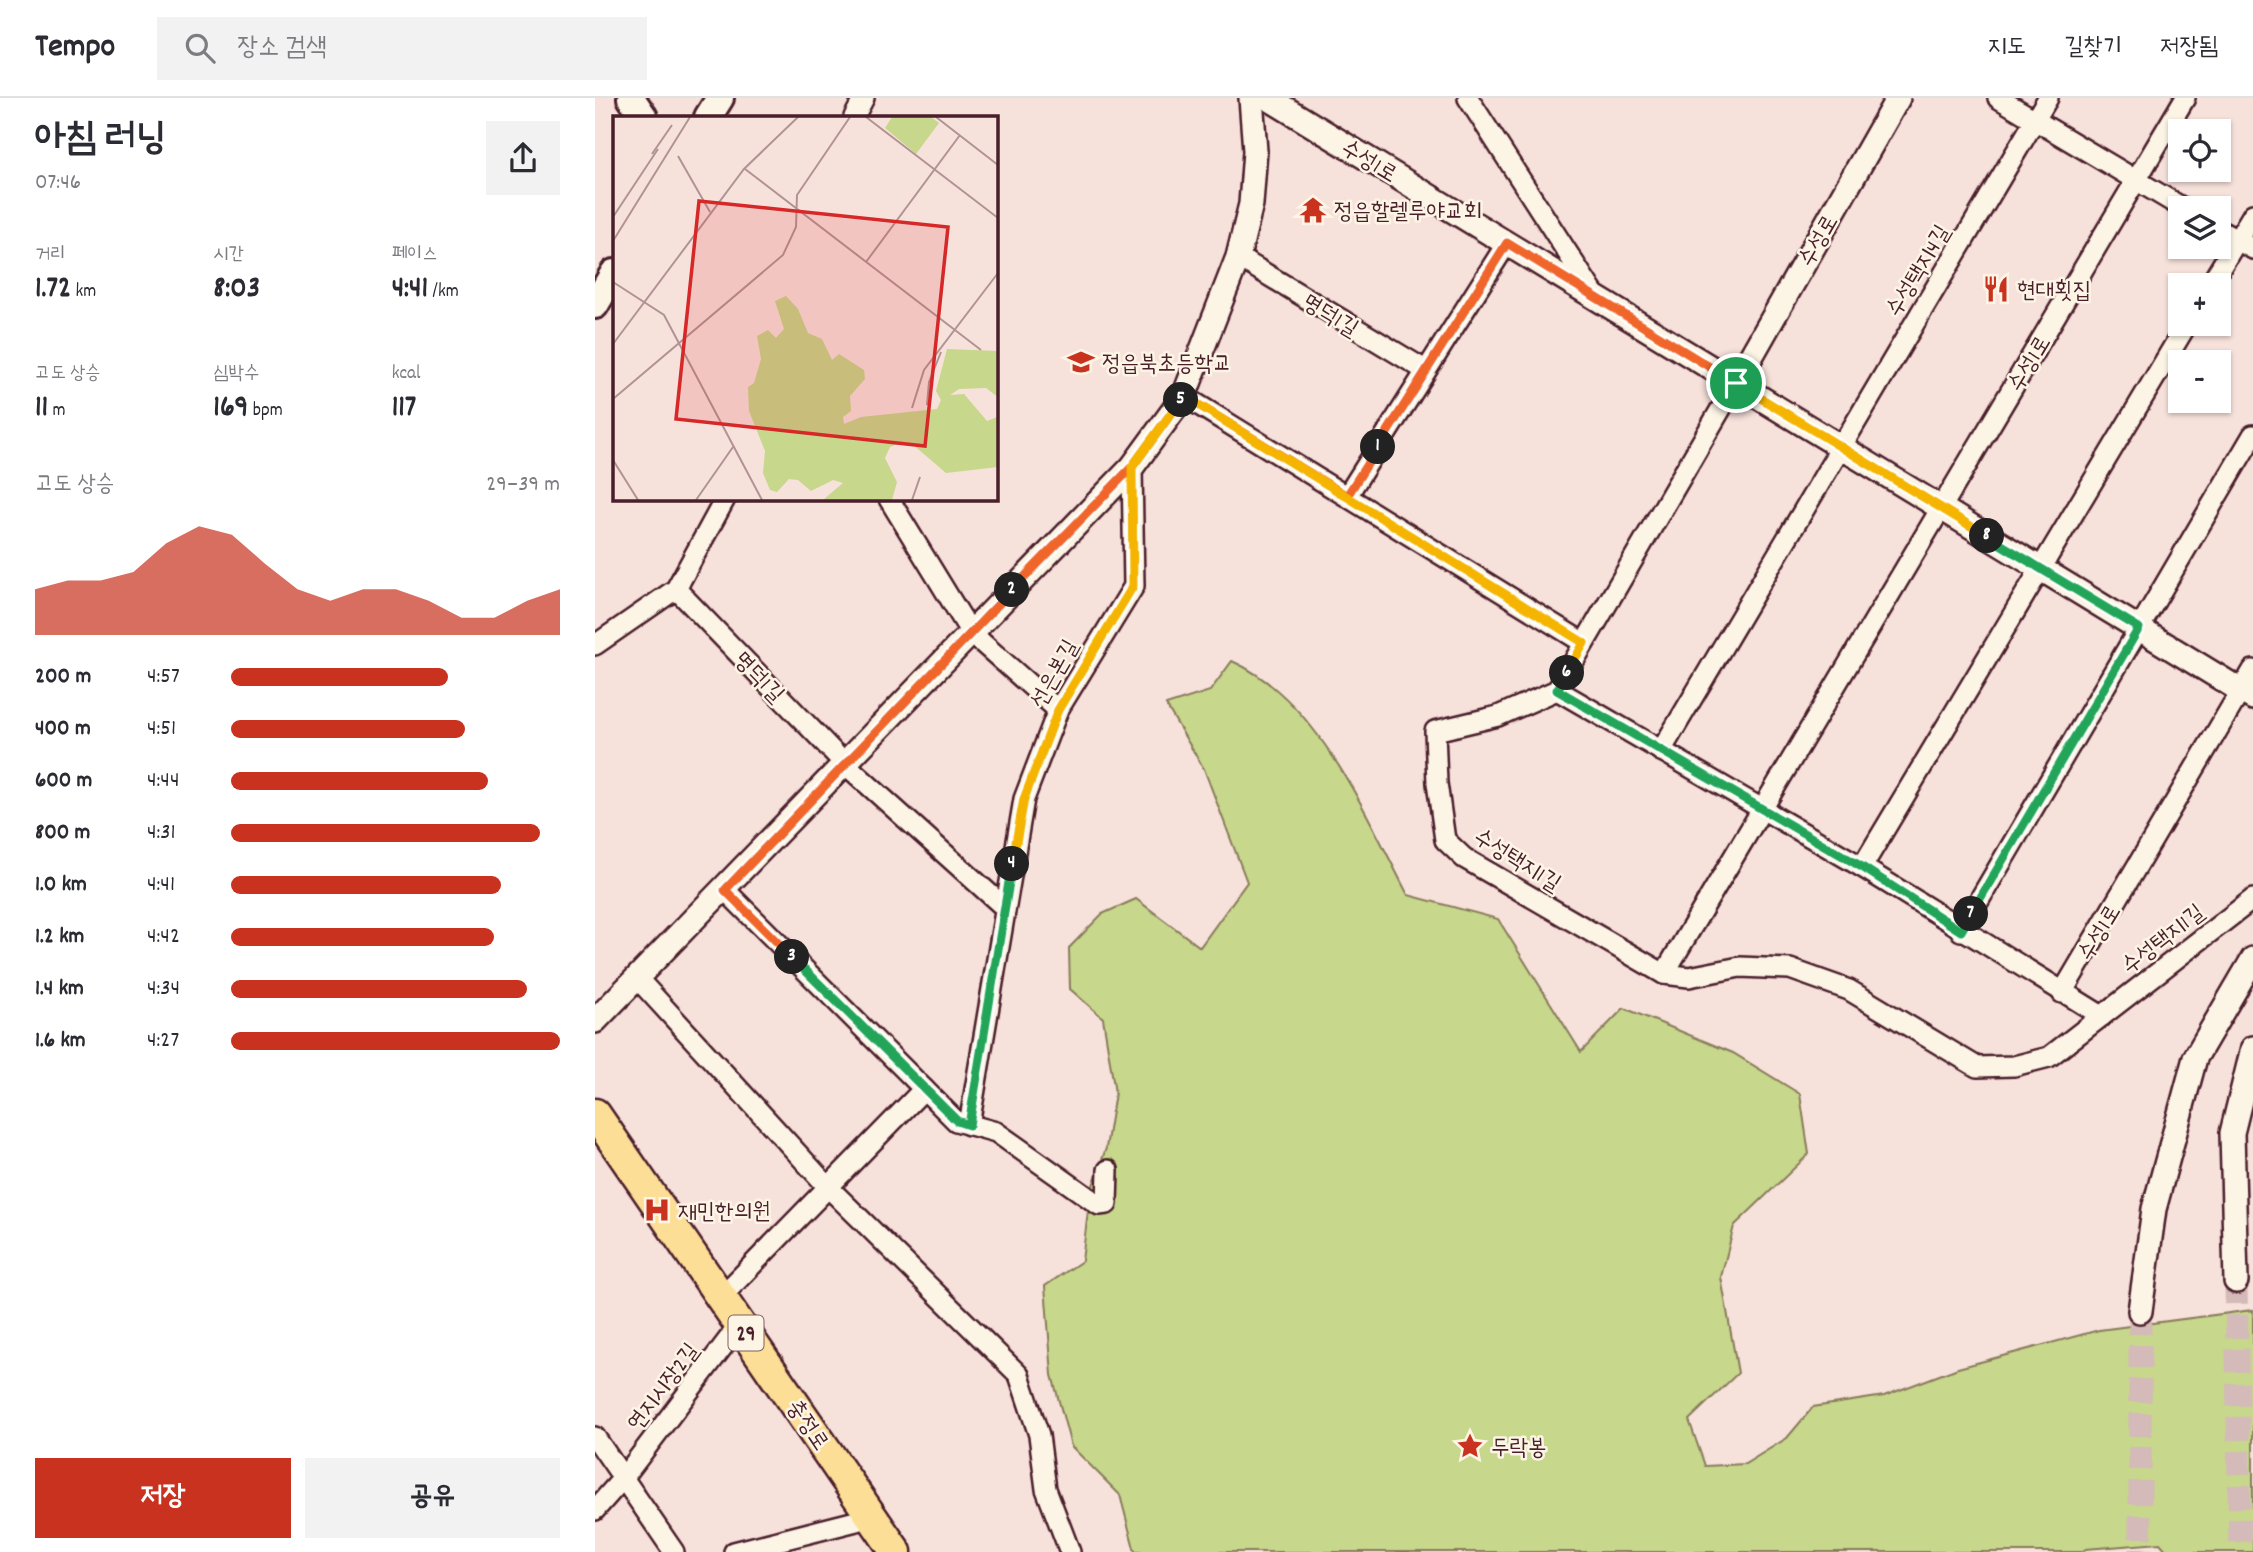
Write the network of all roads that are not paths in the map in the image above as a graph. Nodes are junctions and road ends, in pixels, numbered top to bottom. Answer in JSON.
{"nodes":[{"id":1,"x":631,"y":98,"type":"edge"},
{"id":2,"x":720,"y":98,"type":"edge"},
{"id":3,"x":864,"y":98,"type":"edge"},
{"id":4,"x":1251,"y":98,"type":"edge"},
{"id":5,"x":1268,"y":98,"type":"edge"},
{"id":6,"x":1468,"y":98,"type":"edge"},
{"id":7,"x":1898,"y":98,"type":"edge"},
{"id":8,"x":1999,"y":98,"type":"edge"},
{"id":9,"x":2048,"y":98,"type":"edge"},
{"id":10,"x":2186,"y":98,"type":"edge"},
{"id":11,"x":644,"y":116,"type":"edge"},
{"id":12,"x":709,"y":116,"type":"edge"},
{"id":13,"x":855,"y":116,"type":"edge"},
{"id":14,"x":2036,"y":118,"type":"junction"},
{"id":15,"x":2136,"y":181,"type":"junction"},
{"id":16,"x":2168,"y":199,"type":"edge"},
{"id":17,"x":2253,"y":214,"type":"edge"},
{"id":18,"x":1507,"y":243,"type":"junction"},
{"id":19,"x":2245,"y":245,"type":"edge"},
{"id":20,"x":1238,"y":257,"type":"junction"},
{"id":21,"x":2220,"y":273,"type":"edge"},
{"id":22,"x":613,"y":275,"type":"edge"},
{"id":23,"x":1597,"y":298,"type":"junction"},
{"id":24,"x":595,"y":305,"type":"edge"},
{"id":25,"x":2180,"y":336,"type":"edge"},
{"id":26,"x":1425,"y":370,"type":"junction"},
{"id":27,"x":1736,"y":383,"type":"junction"},
{"id":28,"x":1184,"y":396,"type":"junction"},
{"id":29,"x":2253,"y":435,"type":"edge"},
{"id":30,"x":1841,"y":447,"type":"junction"},
{"id":31,"x":1132,"y":467,"type":"junction"},
{"id":32,"x":1347,"y":496,"type":"junction"},
{"id":33,"x":724,"y":500,"type":"edge"},
{"id":34,"x":890,"y":500,"type":"edge"},
{"id":35,"x":1942,"y":508,"type":"junction"},
{"id":36,"x":2041,"y":569,"type":"junction"},
{"id":37,"x":676,"y":589,"type":"junction"},
{"id":38,"x":2139,"y":628,"type":"junction"},
{"id":39,"x":971,"y":633,"type":"junction"},
{"id":40,"x":1584,"y":643,"type":"junction"},
{"id":41,"x":595,"y":645,"type":"edge"},
{"id":42,"x":2253,"y":670,"type":"edge"},
{"id":43,"x":1557,"y":690,"type":"junction"},
{"id":44,"x":2247,"y":694,"type":"edge"},
{"id":45,"x":1058,"y":710,"type":"junction"},
{"id":46,"x":1661,"y":751,"type":"junction"},
{"id":47,"x":845,"y":764,"type":"junction"},
{"id":48,"x":1762,"y":810,"type":"junction"},
{"id":49,"x":1862,"y":867,"type":"junction"},
{"id":50,"x":725,"y":890,"type":"junction"},
{"id":51,"x":2253,"y":900,"type":"edge"},
{"id":52,"x":1004,"y":907,"type":"junction"},
{"id":53,"x":1961,"y":931,"type":"junction"},
{"id":54,"x":2253,"y":959,"type":"edge"},
{"id":55,"x":1664,"y":974,"type":"junction"},
{"id":56,"x":638,"y":979,"type":"junction"},
{"id":57,"x":2062,"y":993,"type":"junction"},
{"id":58,"x":2102,"y":1016,"type":"junction"},
{"id":59,"x":595,"y":1021,"type":"edge"},
{"id":60,"x":2253,"y":1048,"type":"edge"},
{"id":61,"x":924,"y":1089,"type":"junction"},
{"id":62,"x":595,"y":1114,"type":"edge"},
{"id":63,"x":969,"y":1125,"type":"junction"},
{"id":64,"x":1108,"y":1170,"type":"dead end"},
{"id":65,"x":830,"y":1189,"type":"junction"},
{"id":66,"x":2236,"y":1281,"type":"tunnel mouth"},
{"id":67,"x":721,"y":1297,"type":"junction"},
{"id":68,"x":2140,"y":1311,"type":"tunnel mouth"},
{"id":69,"x":740,"y":1324,"type":"junction"},
{"id":70,"x":595,"y":1437,"type":"edge"},
{"id":71,"x":624,"y":1477,"type":"junction"},
{"id":72,"x":595,"y":1510,"type":"edge"},
{"id":73,"x":872,"y":1517,"type":"junction"},
{"id":74,"x":674,"y":1552,"type":"edge"},
{"id":75,"x":734,"y":1552,"type":"edge"},
{"id":76,"x":896,"y":1552,"type":"edge"},
{"id":77,"x":1070,"y":1552,"type":"edge"}],
"edges":[{"from":1,"to":11,"type":"main road"},
{"from":2,"to":12,"type":"main road"},
{"from":3,"to":13,"type":"street"},
{"from":4,"to":20,"type":"street"},
{"from":5,"to":18,"type":"street","name":"수성1로"},
{"from":6,"to":23,"type":"street"},
{"from":7,"to":27,"type":"street","name":"수성로"},
{"from":8,"to":14,"type":"street"},
{"from":9,"to":14,"type":"street","name":"수성택지4길"},
{"from":10,"to":15,"type":"street"},
{"from":14,"to":15,"type":"street"},
{"from":14,"to":30,"type":"street","name":"수성택지4길"},
{"from":15,"to":16,"type":"street"},
{"from":15,"to":35,"type":"street","name":"수성1로"},
{"from":17,"to":19,"type":"street"},
{"from":18,"to":23,"type":"street","name":"수성1로"},
{"from":18,"to":26,"type":"street"},
{"from":19,"to":21,"type":"street"},
{"from":20,"to":26,"type":"street","name":"명덕1길"},
{"from":20,"to":28,"type":"street"},
{"from":22,"to":24,"type":"main road"},
{"from":23,"to":27,"type":"street","name":"수성1로"},
{"from":25,"to":36,"type":"street"},
{"from":26,"to":32,"type":"street"},
{"from":27,"to":30,"type":"street","name":"수성1로"},
{"from":27,"to":40,"type":"street"},
{"from":28,"to":31,"type":"street"},
{"from":28,"to":32,"type":"street"},
{"from":29,"to":38,"type":"street"},
{"from":30,"to":35,"type":"street","name":"수성1로"},
{"from":30,"to":46,"type":"street"},
{"from":31,"to":39,"type":"street"},
{"from":31,"to":45,"type":"street","name":"선은본길"},
{"from":32,"to":40,"type":"street"},
{"from":33,"to":37,"type":"street"},
{"from":34,"to":39,"type":"street"},
{"from":35,"to":36,"type":"street","name":"수성1로"},
{"from":35,"to":48,"type":"street","name":"수성1로"},
{"from":36,"to":38,"type":"street","name":"수성1로"},
{"from":36,"to":49,"type":"street"},
{"from":37,"to":41,"type":"street"},
{"from":37,"to":47,"type":"street","name":"명덕1길"},
{"from":38,"to":44,"type":"street","name":"수성1로"},
{"from":38,"to":53,"type":"street"},
{"from":39,"to":45,"type":"street"},
{"from":39,"to":47,"type":"street"},
{"from":40,"to":43,"type":"street"},
{"from":42,"to":44,"type":"street","name":"수성1로"},
{"from":43,"to":46,"type":"street"},
{"from":43,"to":55,"type":"street","name":"수성택지1길"},
{"from":44,"to":57,"type":"street","name":"수성1로"},
{"from":45,"to":52,"type":"street","name":"선은본길"},
{"from":46,"to":48,"type":"street"},
{"from":47,"to":50,"type":"street"},
{"from":47,"to":52,"type":"street"},
{"from":48,"to":49,"type":"street"},
{"from":48,"to":55,"type":"street"},
{"from":49,"to":53,"type":"street"},
{"from":50,"to":56,"type":"street"},
{"from":50,"to":61,"type":"street"},
{"from":51,"to":58,"type":"street","name":"수성택지1길"},
{"from":52,"to":63,"type":"street","name":"선은본길"},
{"from":53,"to":57,"type":"street"},
{"from":54,"to":68,"type":"street"},
{"from":55,"to":58,"type":"street","name":"수성택지1길"},
{"from":56,"to":59,"type":"street"},
{"from":56,"to":65,"type":"street"},
{"from":57,"to":58,"type":"street"},
{"from":60,"to":66,"type":"street"},
{"from":61,"to":63,"type":"street"},
{"from":61,"to":65,"type":"street"},
{"from":62,"to":67,"type":"main road","name":"충정로","number":"29"},
{"from":63,"to":64,"type":"street"},
{"from":65,"to":67,"type":"street"},
{"from":65,"to":77,"type":"street"},
{"from":67,"to":69,"type":"main road","name":"충정로","number":"29"},
{"from":69,"to":71,"type":"street","name":"연지시장2길"},
{"from":69,"to":73,"type":"main road","name":"충정로","number":"29"},
{"from":70,"to":71,"type":"street"},
{"from":71,"to":72,"type":"street","name":"연지시장2길"},
{"from":71,"to":74,"type":"street"},
{"from":73,"to":75,"type":"street"},
{"from":73,"to":76,"type":"main road","name":"충정로","number":"29"}]}
